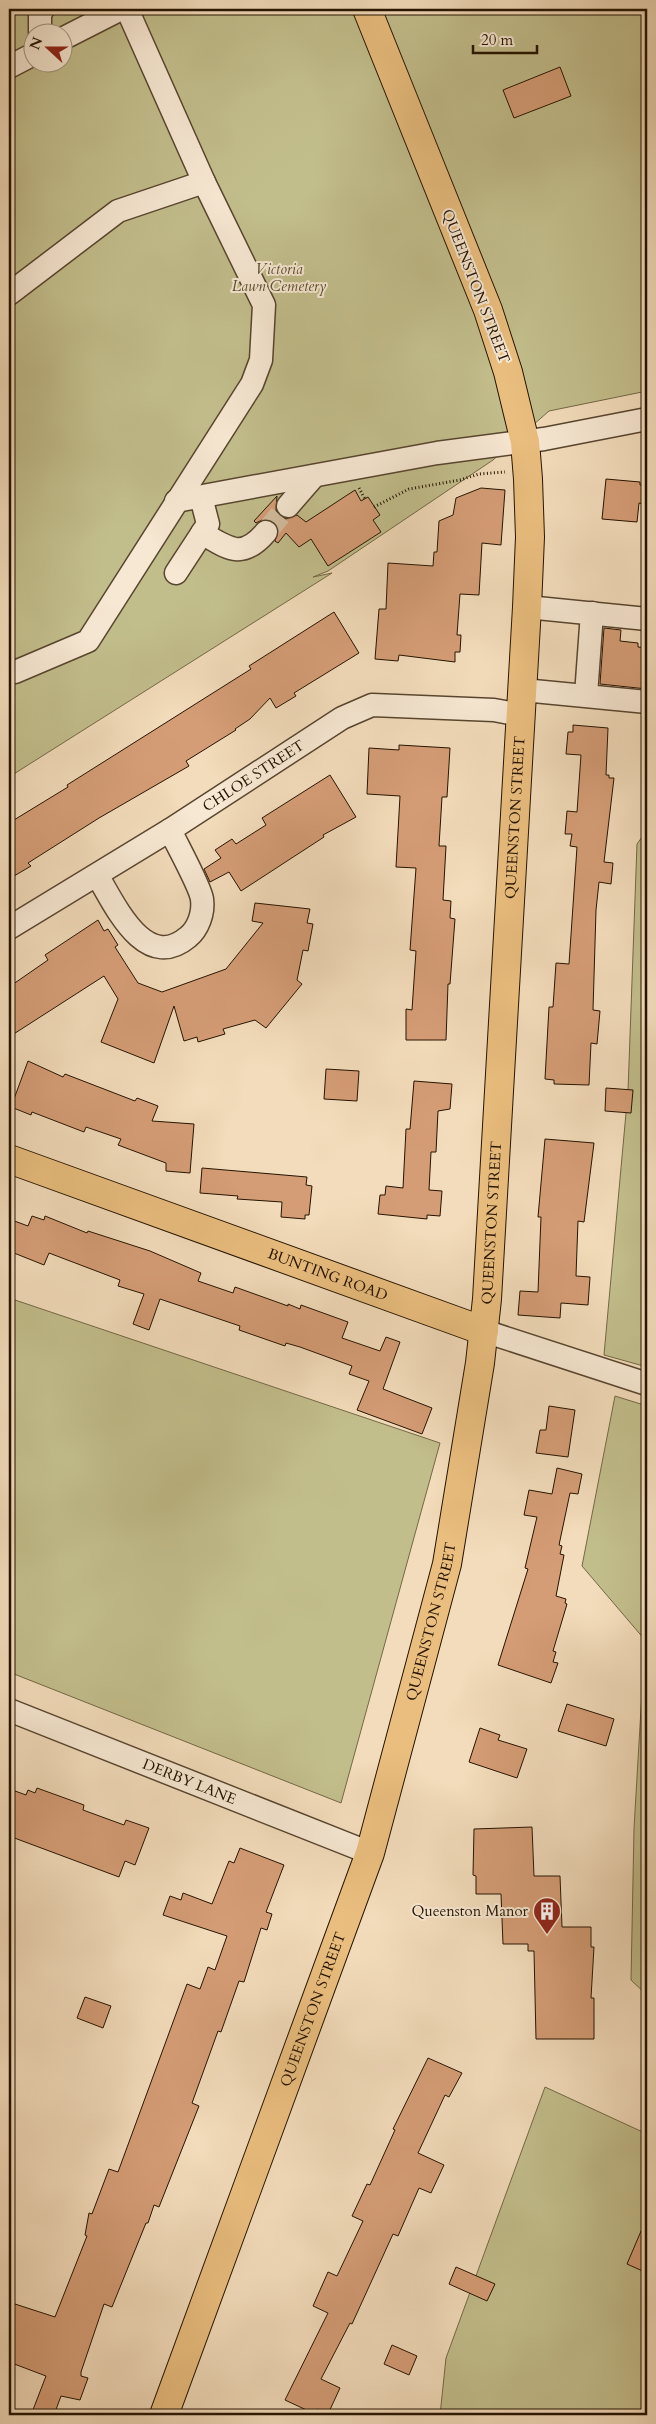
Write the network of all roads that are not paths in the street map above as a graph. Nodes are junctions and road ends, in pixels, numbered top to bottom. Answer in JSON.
{"nodes":[{"id":1,"x":43,"y":9,"type":"edge"},
{"id":2,"x":121,"y":9,"type":"edge"},
{"id":3,"x":127,"y":9,"type":"edge"},
{"id":4,"x":367,"y":9,"type":"edge"},
{"id":5,"x":40,"y":22,"type":"edge"},
{"id":6,"x":72,"y":34,"type":"edge"},
{"id":7,"x":22,"y":60,"type":"edge"},
{"id":8,"x":9,"y":67,"type":"edge"},
{"id":9,"x":204,"y":182,"type":"junction"},
{"id":10,"x":9,"y":294,"type":"edge"},
{"id":11,"x":647,"y":419,"type":"edge"},
{"id":12,"x":525,"y":442,"type":"junction"},
{"id":13,"x":314,"y":476,"type":"junction"},
{"id":14,"x":201,"y":497,"type":"junction"},
{"id":15,"x":176,"y":501,"type":"junction"},
{"id":16,"x":288,"y":506,"type":"tunnel mouth"},
{"id":17,"x":266,"y":532,"type":"tunnel mouth"},
{"id":18,"x":202,"y":534,"type":"junction"},
{"id":19,"x":176,"y":573,"type":"dead end"},
{"id":20,"x":527,"y":607,"type":"junction"},
{"id":21,"x":592,"y":613,"type":"junction"},
{"id":22,"x":647,"y":619,"type":"edge"},
{"id":23,"x":9,"y":672,"type":"edge"},
{"id":24,"x":586,"y":695,"type":"junction"},
{"id":25,"x":522,"y":702,"type":"junction"},
{"id":26,"x":647,"y":702,"type":"edge"},
{"id":27,"x":170,"y":830,"type":"junction"},
{"id":28,"x":97,"y":875,"type":"junction"},
{"id":29,"x":9,"y":928,"type":"edge"},
{"id":30,"x":9,"y":1159,"type":"edge"},
{"id":31,"x":484,"y":1332,"type":"junction"},
{"id":32,"x":647,"y":1384,"type":"edge"},
{"id":33,"x":9,"y":1710,"type":"edge"},
{"id":34,"x":370,"y":1853,"type":"junction"},
{"id":35,"x":164,"y":2415,"type":"edge"}],
"edges":[{"from":1,"to":5,"type":"street"},
{"from":2,"to":6,"type":"street"},
{"from":3,"to":9,"type":"street"},
{"from":4,"to":12,"type":"main road","name":"QUEENSTON STREET"},
{"from":7,"to":8,"type":"street"},
{"from":9,"to":10,"type":"street"},
{"from":9,"to":15,"type":"street"},
{"from":11,"to":12,"type":"street"},
{"from":12,"to":13,"type":"street"},
{"from":12,"to":20,"type":"main road","name":"QUEENSTON STREET"},
{"from":13,"to":14,"type":"street"},
{"from":13,"to":16,"type":"street"},
{"from":14,"to":15,"type":"street"},
{"from":14,"to":18,"type":"street"},
{"from":15,"to":23,"type":"street"},
{"from":17,"to":18,"type":"street"},
{"from":18,"to":19,"type":"street"},
{"from":20,"to":21,"type":"street"},
{"from":20,"to":25,"type":"main road","name":"QUEENSTON STREET"},
{"from":21,"to":22,"type":"street"},
{"from":21,"to":24,"type":"street"},
{"from":24,"to":25,"type":"street","name":"CHLOE STREET"},
{"from":24,"to":26,"type":"street","name":"CHLOE STREET"},
{"from":25,"to":27,"type":"street","name":"CHLOE STREET"},
{"from":25,"to":31,"type":"main road","name":"QUEENSTON STREET"},
{"from":27,"to":28,"type":"street","name":"CHLOE STREET"},
{"from":27,"to":28,"type":"street"},
{"from":28,"to":29,"type":"street","name":"CHLOE STREET"},
{"from":30,"to":31,"type":"main road","name":"BUNTING ROAD"},
{"from":31,"to":32,"type":"street","name":"BUNTING ROAD"},
{"from":31,"to":34,"type":"main road","name":"QUEENSTON STREET"},
{"from":33,"to":34,"type":"street","name":"DERBY LANE"},
{"from":34,"to":35,"type":"main road","name":"QUEENSTON STREET"}]}
